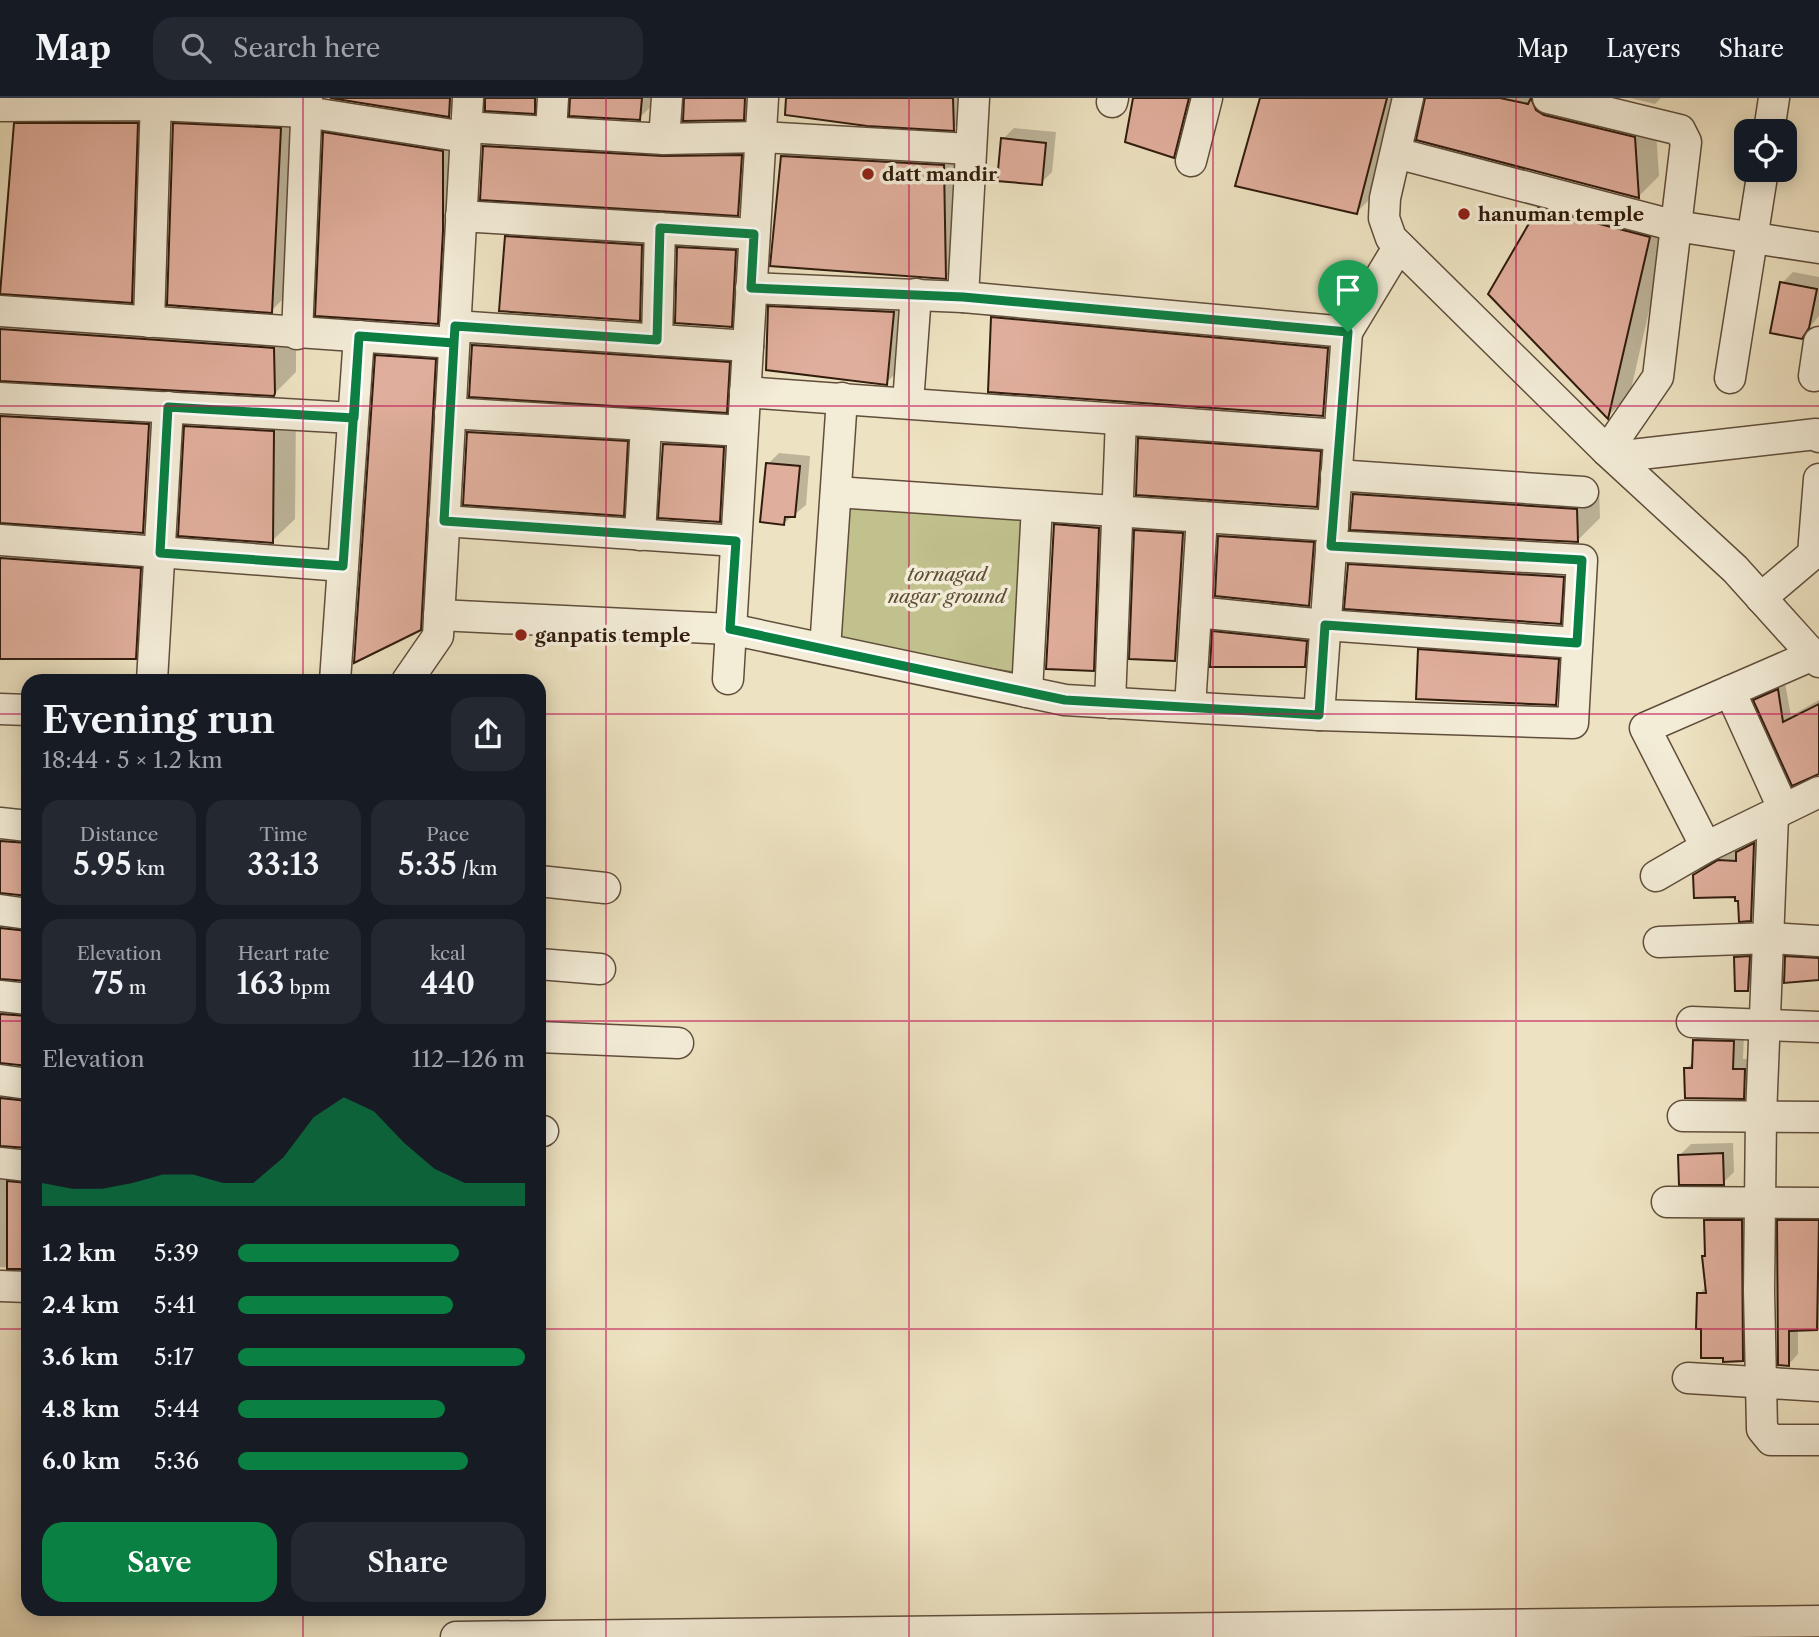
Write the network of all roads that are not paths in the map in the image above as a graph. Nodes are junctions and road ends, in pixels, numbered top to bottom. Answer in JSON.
{"nodes":[{"id":1,"x":553,"y":98,"type":"edge"},
{"id":2,"x":667,"y":98,"type":"edge"},
{"id":3,"x":763,"y":98,"type":"edge"},
{"id":4,"x":974,"y":98,"type":"edge"},
{"id":5,"x":1207,"y":98,"type":"edge"},
{"id":6,"x":1408,"y":98,"type":"edge"},
{"id":7,"x":1548,"y":98,"type":"edge"},
{"id":8,"x":1774,"y":98,"type":"edge"},
{"id":9,"x":156,"y":102,"type":"edge"},
{"id":10,"x":307,"y":105,"type":"edge"},
{"id":11,"x":0,"y":106,"type":"edge"},
{"id":12,"x":1771,"y":119,"type":"edge"},
{"id":13,"x":466,"y":121,"type":"edge"},
{"id":14,"x":551,"y":132,"type":"junction"},
{"id":15,"x":761,"y":137,"type":"junction"},
{"id":16,"x":664,"y":139,"type":"junction"},
{"id":17,"x":971,"y":149,"type":"junction"},
{"id":18,"x":1396,"y":153,"type":"junction"},
{"id":19,"x":1191,"y":161,"type":"dead end"},
{"id":20,"x":1761,"y":182,"type":"edge"},
{"id":21,"x":461,"y":216,"type":"junction"},
{"id":22,"x":1676,"y":226,"type":"junction"},
{"id":23,"x":660,"y":228,"type":"junction"},
{"id":24,"x":754,"y":234,"type":"junction"},
{"id":25,"x":1752,"y":236,"type":"junction"},
{"id":26,"x":1399,"y":246,"type":"junction"},
{"id":27,"x":1819,"y":248,"type":"edge"},
{"id":28,"x":751,"y":288,"type":"junction"},
{"id":29,"x":916,"y":295,"type":"junction"},
{"id":30,"x":963,"y":297,"type":"junction"},
{"id":31,"x":0,"y":311,"type":"edge"},
{"id":32,"x":149,"y":322,"type":"junction"},
{"id":33,"x":1348,"y":332,"type":"junction"},
{"id":34,"x":297,"y":334,"type":"junction"},
{"id":35,"x":454,"y":334,"type":"junction"},
{"id":36,"x":359,"y":336,"type":"junction"},
{"id":37,"x":657,"y":340,"type":"junction"},
{"id":38,"x":1819,"y":342,"type":"edge"},
{"id":39,"x":748,"y":346,"type":"junction"},
{"id":40,"x":1814,"y":376,"type":"dead end"},
{"id":41,"x":1730,"y":378,"type":"dead end"},
{"id":42,"x":745,"y":391,"type":"junction"},
{"id":43,"x":0,"y":398,"type":"edge"},
{"id":44,"x":842,"y":398,"type":"junction"},
{"id":45,"x":908,"y":403,"type":"junction"},
{"id":46,"x":168,"y":407,"type":"junction"},
{"id":47,"x":450,"y":414,"type":"junction"},
{"id":48,"x":354,"y":418,"type":"junction"},
{"id":49,"x":1121,"y":419,"type":"junction"},
{"id":50,"x":646,"y":425,"type":"junction"},
{"id":51,"x":743,"y":431,"type":"junction"},
{"id":52,"x":1339,"y":435,"type":"junction"},
{"id":53,"x":1819,"y":438,"type":"edge"},
{"id":54,"x":1611,"y":454,"type":"junction"},
{"id":55,"x":1336,"y":475,"type":"junction"},
{"id":56,"x":1819,"y":478,"type":"edge"},
{"id":57,"x":836,"y":492,"type":"junction"},
{"id":58,"x":1583,"y":492,"type":"dead end"},
{"id":59,"x":1038,"y":506,"type":"junction"},
{"id":60,"x":1118,"y":512,"type":"junction"},
{"id":61,"x":1202,"y":517,"type":"junction"},
{"id":62,"x":444,"y":521,"type":"junction"},
{"id":63,"x":640,"y":535,"type":"junction"},
{"id":64,"x":1332,"y":536,"type":"junction"},
{"id":65,"x":0,"y":540,"type":"edge"},
{"id":66,"x":736,"y":541,"type":"junction"},
{"id":67,"x":160,"y":553,"type":"junction"},
{"id":68,"x":343,"y":566,"type":"junction"},
{"id":69,"x":1761,"y":598,"type":"junction"},
{"id":70,"x":1196,"y":612,"type":"junction"},
{"id":71,"x":439,"y":615,"type":"junction"},
{"id":72,"x":1325,"y":625,"type":"junction"},
{"id":73,"x":730,"y":629,"type":"junction"},
{"id":74,"x":1577,"y":643,"type":"junction"},
{"id":75,"x":825,"y":649,"type":"junction"},
{"id":76,"x":1816,"y":658,"type":"edge"},
{"id":77,"x":152,"y":674,"type":"edge"},
{"id":78,"x":335,"y":674,"type":"edge"},
{"id":79,"x":412,"y":674,"type":"edge"},
{"id":80,"x":727,"y":679,"type":"dead end"},
{"id":81,"x":1730,"y":691,"type":"junction"},
{"id":82,"x":1027,"y":692,"type":"junction"},
{"id":83,"x":1110,"y":703,"type":"junction"},
{"id":84,"x":1190,"y":707,"type":"junction"},
{"id":85,"x":0,"y":709,"type":"edge"},
{"id":86,"x":21,"y":710,"type":"edge"},
{"id":87,"x":1319,"y":715,"type":"junction"},
{"id":88,"x":1819,"y":792,"type":"edge"},
{"id":89,"x":1778,"y":812,"type":"junction"},
{"id":90,"x":0,"y":822,"type":"edge"},
{"id":91,"x":21,"y":824,"type":"edge"},
{"id":92,"x":1706,"y":847,"type":"junction"},
{"id":93,"x":1656,"y":876,"type":"dead end"},
{"id":94,"x":546,"y":882,"type":"edge"},
{"id":95,"x":606,"y":888,"type":"dead end"},
{"id":96,"x":0,"y":910,"type":"edge"},
{"id":97,"x":21,"y":913,"type":"edge"},
{"id":98,"x":1770,"y":938,"type":"junction"},
{"id":99,"x":1819,"y":941,"type":"edge"},
{"id":100,"x":1659,"y":943,"type":"dead end"},
{"id":101,"x":546,"y":965,"type":"edge"},
{"id":102,"x":600,"y":969,"type":"dead end"},
{"id":103,"x":0,"y":996,"type":"edge"},
{"id":104,"x":21,"y":998,"type":"edge"},
{"id":105,"x":1692,"y":1022,"type":"dead end"},
{"id":106,"x":1765,"y":1026,"type":"junction"},
{"id":107,"x":1819,"y":1027,"type":"edge"},
{"id":108,"x":546,"y":1037,"type":"edge"},
{"id":109,"x":678,"y":1043,"type":"dead end"},
{"id":110,"x":0,"y":1080,"type":"edge"},
{"id":111,"x":21,"y":1083,"type":"edge"},
{"id":112,"x":1683,"y":1116,"type":"dead end"},
{"id":113,"x":1761,"y":1116,"type":"junction"},
{"id":114,"x":1819,"y":1117,"type":"edge"},
{"id":115,"x":0,"y":1163,"type":"edge"},
{"id":116,"x":21,"y":1165,"type":"edge"},
{"id":117,"x":1762,"y":1201,"type":"junction"},
{"id":118,"x":1667,"y":1202,"type":"dead end"},
{"id":119,"x":1819,"y":1203,"type":"edge"},
{"id":120,"x":0,"y":1286,"type":"edge"},
{"id":121,"x":21,"y":1287,"type":"edge"},
{"id":122,"x":1688,"y":1378,"type":"dead end"},
{"id":123,"x":1759,"y":1382,"type":"junction"},
{"id":124,"x":1819,"y":1386,"type":"edge"},
{"id":125,"x":1819,"y":1440,"type":"edge"},
{"id":126,"x":1819,"y":1621,"type":"edge"},
{"id":127,"x":456,"y":1637,"type":"edge"}],
"edges":[{"from":1,"to":14,"type":"street"},
{"from":2,"to":16,"type":"street"},
{"from":3,"to":15,"type":"street"},
{"from":4,"to":17,"type":"street"},
{"from":5,"to":19,"type":"street"},
{"from":6,"to":18,"type":"street"},
{"from":7,"to":22,"type":"street"},
{"from":8,"to":12,"type":"street"},
{"from":9,"to":10,"type":"street"},
{"from":9,"to":11,"type":"street"},
{"from":9,"to":32,"type":"street"},
{"from":10,"to":13,"type":"street"},
{"from":10,"to":34,"type":"street"},
{"from":13,"to":14,"type":"street"},
{"from":13,"to":21,"type":"street"},
{"from":14,"to":16,"type":"street"},
{"from":15,"to":16,"type":"street"},
{"from":15,"to":17,"type":"street"},
{"from":15,"to":24,"type":"street"},
{"from":17,"to":30,"type":"street"},
{"from":18,"to":22,"type":"street"},
{"from":18,"to":26,"type":"street"},
{"from":20,"to":25,"type":"street"},
{"from":21,"to":23,"type":"street"},
{"from":21,"to":35,"type":"street"},
{"from":22,"to":25,"type":"street"},
{"from":22,"to":54,"type":"street"},
{"from":23,"to":24,"type":"street"},
{"from":23,"to":37,"type":"street"},
{"from":24,"to":28,"type":"street"},
{"from":25,"to":27,"type":"street"},
{"from":25,"to":41,"type":"street"},
{"from":26,"to":33,"type":"street"},
{"from":26,"to":54,"type":"street"},
{"from":28,"to":29,"type":"street"},
{"from":28,"to":39,"type":"street"},
{"from":29,"to":30,"type":"street"},
{"from":29,"to":45,"type":"street"},
{"from":30,"to":33,"type":"street"},
{"from":31,"to":32,"type":"street"},
{"from":32,"to":34,"type":"street"},
{"from":33,"to":52,"type":"street"},
{"from":34,"to":36,"type":"street"},
{"from":35,"to":36,"type":"street"},
{"from":35,"to":37,"type":"street"},
{"from":35,"to":47,"type":"street"},
{"from":36,"to":48,"type":"street"},
{"from":37,"to":39,"type":"street"},
{"from":38,"to":40,"type":"street"},
{"from":39,"to":42,"type":"street"},
{"from":42,"to":44,"type":"street"},
{"from":42,"to":51,"type":"street"},
{"from":43,"to":46,"type":"street"},
{"from":44,"to":45,"type":"street"},
{"from":44,"to":57,"type":"street"},
{"from":45,"to":49,"type":"street"},
{"from":46,"to":48,"type":"street"},
{"from":46,"to":67,"type":"street"},
{"from":47,"to":50,"type":"street"},
{"from":47,"to":62,"type":"street"},
{"from":48,"to":68,"type":"street"},
{"from":49,"to":52,"type":"street"},
{"from":49,"to":60,"type":"street"},
{"from":50,"to":51,"type":"street"},
{"from":50,"to":63,"type":"street"},
{"from":51,"to":66,"type":"street"},
{"from":52,"to":55,"type":"street"},
{"from":53,"to":54,"type":"street"},
{"from":54,"to":69,"type":"street"},
{"from":55,"to":58,"type":"street"},
{"from":55,"to":64,"type":"street"},
{"from":56,"to":69,"type":"street"},
{"from":57,"to":59,"type":"street"},
{"from":57,"to":75,"type":"street"},
{"from":59,"to":60,"type":"street"},
{"from":59,"to":82,"type":"street"},
{"from":60,"to":61,"type":"street"},
{"from":60,"to":83,"type":"street"},
{"from":61,"to":64,"type":"street"},
{"from":61,"to":70,"type":"street"},
{"from":62,"to":63,"type":"street"},
{"from":62,"to":71,"type":"street"},
{"from":63,"to":66,"type":"street"},
{"from":64,"to":72,"type":"street"},
{"from":64,"to":74,"type":"street"},
{"from":65,"to":67,"type":"street"},
{"from":66,"to":73,"type":"street"},
{"from":67,"to":68,"type":"street"},
{"from":67,"to":77,"type":"street"},
{"from":68,"to":78,"type":"street"},
{"from":69,"to":76,"type":"street"},
{"from":70,"to":72,"type":"street"},
{"from":70,"to":84,"type":"street"},
{"from":71,"to":73,"type":"street"},
{"from":71,"to":79,"type":"street"},
{"from":72,"to":74,"type":"street"},
{"from":72,"to":87,"type":"street"},
{"from":73,"to":75,"type":"street"},
{"from":73,"to":80,"type":"street"},
{"from":74,"to":87,"type":"street"},
{"from":75,"to":82,"type":"street"},
{"from":76,"to":81,"type":"street"},
{"from":81,"to":89,"type":"street"},
{"from":81,"to":92,"type":"street"},
{"from":82,"to":83,"type":"street"},
{"from":83,"to":84,"type":"street"},
{"from":84,"to":87,"type":"street"},
{"from":85,"to":86,"type":"street"},
{"from":88,"to":89,"type":"street"},
{"from":89,"to":92,"type":"street"},
{"from":89,"to":98,"type":"street"},
{"from":90,"to":91,"type":"street"},
{"from":92,"to":93,"type":"street"},
{"from":94,"to":95,"type":"street"},
{"from":96,"to":97,"type":"street"},
{"from":98,"to":99,"type":"street"},
{"from":98,"to":100,"type":"street"},
{"from":98,"to":106,"type":"street"},
{"from":101,"to":102,"type":"street"},
{"from":103,"to":104,"type":"street"},
{"from":105,"to":106,"type":"street"},
{"from":106,"to":107,"type":"street"},
{"from":106,"to":113,"type":"street"},
{"from":108,"to":109,"type":"street"},
{"from":110,"to":111,"type":"street"},
{"from":112,"to":113,"type":"street"},
{"from":113,"to":114,"type":"street"},
{"from":113,"to":117,"type":"street"},
{"from":115,"to":116,"type":"street"},
{"from":117,"to":118,"type":"street"},
{"from":117,"to":119,"type":"street"},
{"from":117,"to":123,"type":"street"},
{"from":120,"to":121,"type":"street"},
{"from":122,"to":123,"type":"street"},
{"from":123,"to":124,"type":"street"},
{"from":123,"to":125,"type":"street"},
{"from":126,"to":127,"type":"street"}]}
